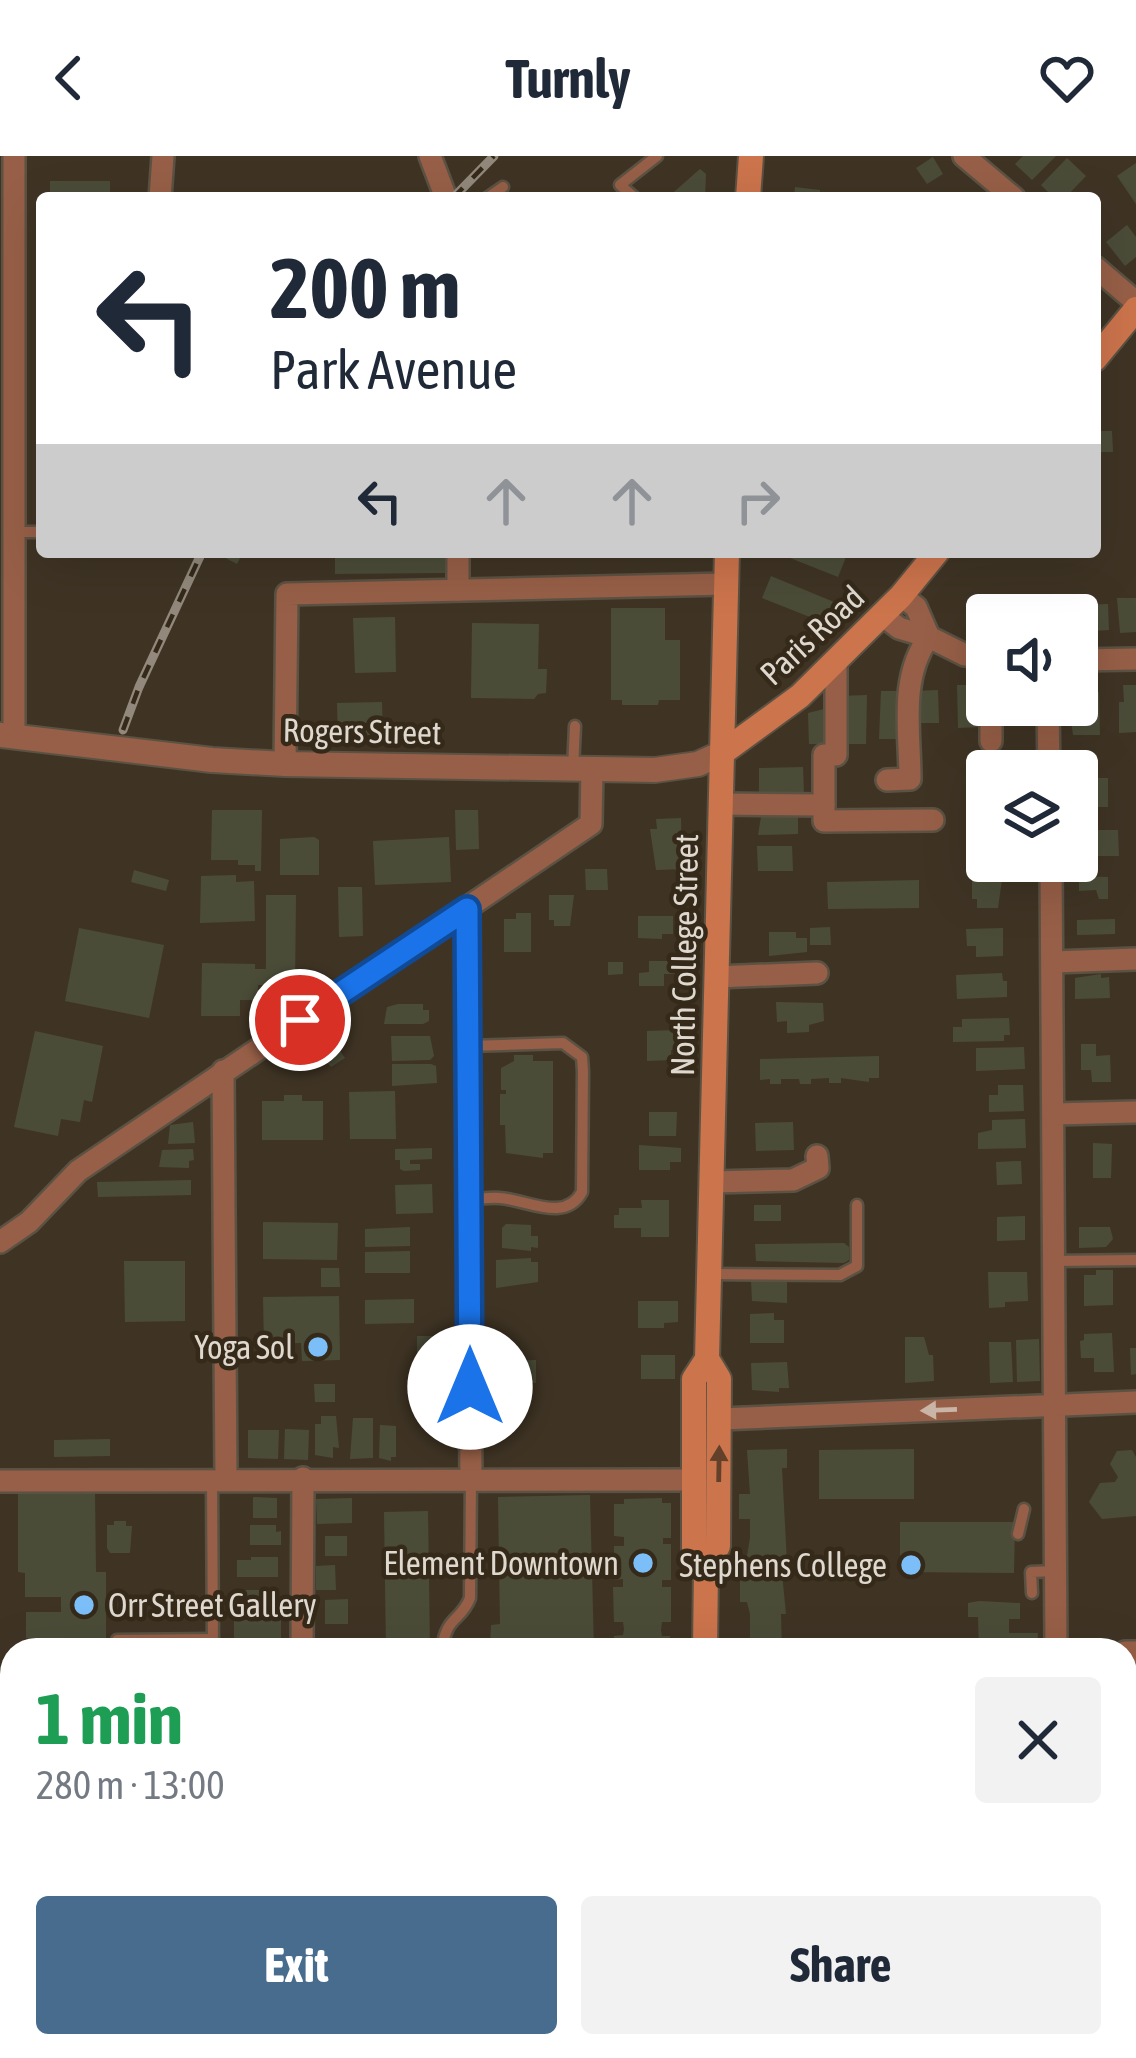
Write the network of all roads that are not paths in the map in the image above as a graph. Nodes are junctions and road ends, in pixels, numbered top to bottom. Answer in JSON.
{"nodes":[{"id":1,"x":14,"y":156,"type":"edge"},
{"id":2,"x":163,"y":156,"type":"edge"},
{"id":3,"x":657,"y":156,"type":"edge"},
{"id":4,"x":752,"y":156,"type":"edge"},
{"id":5,"x":964,"y":156,"type":"edge"},
{"id":6,"x":437,"y":161,"type":"edge"},
{"id":7,"x":502,"y":187,"type":"dead end"},
{"id":8,"x":160,"y":192,"type":"edge"},
{"id":9,"x":445,"y":192,"type":"edge"},
{"id":10,"x":495,"y":192,"type":"edge"},
{"id":11,"x":628,"y":192,"type":"edge"},
{"id":12,"x":749,"y":192,"type":"edge"},
{"id":13,"x":1007,"y":192,"type":"edge"},
{"id":14,"x":1101,"y":273,"type":"edge"},
{"id":15,"x":1136,"y":305,"type":"edge"},
{"id":16,"x":1101,"y":350,"type":"edge"},
{"id":17,"x":13,"y":532,"type":"junction"},
{"id":18,"x":36,"y":532,"type":"edge"},
{"id":19,"x":458,"y":558,"type":"edge"},
{"id":20,"x":727,"y":558,"type":"edge"},
{"id":21,"x":932,"y":558,"type":"edge"},
{"id":22,"x":726,"y":584,"type":"junction"},
{"id":23,"x":458,"y":590,"type":"junction"},
{"id":24,"x":901,"y":596,"type":"junction"},
{"id":25,"x":882,"y":615,"type":"junction"},
{"id":26,"x":929,"y":637,"type":"junction"},
{"id":27,"x":966,"y":655,"type":"edge"},
{"id":28,"x":1098,"y":659,"type":"edge"},
{"id":29,"x":1136,"y":659,"type":"edge"},
{"id":30,"x":836,"y":661,"type":"junction"},
{"id":31,"x":575,"y":725,"type":"dead end"},
{"id":32,"x":991,"y":726,"type":"edge"},
{"id":33,"x":7,"y":735,"type":"edge"},
{"id":34,"x":991,"y":741,"type":"dead end"},
{"id":35,"x":722,"y":753,"type":"junction"},
{"id":36,"x":285,"y":764,"type":"junction"},
{"id":37,"x":583,"y":769,"type":"junction"},
{"id":38,"x":887,"y":780,"type":"dead end"},
{"id":39,"x":721,"y":804,"type":"junction"},
{"id":40,"x":824,"y":806,"type":"junction"},
{"id":41,"x":933,"y":820,"type":"dead end"},
{"id":42,"x":1051,"y":882,"type":"edge"},
{"id":43,"x":467,"y":909,"type":"junction"},
{"id":44,"x":1136,"y":959,"type":"edge"},
{"id":45,"x":1053,"y":962,"type":"junction"},
{"id":46,"x":817,"y":972,"type":"dead end"},
{"id":47,"x":716,"y":977,"type":"junction"},
{"id":48,"x":468,"y":1046,"type":"junction"},
{"id":49,"x":223,"y":1071,"type":"junction"},
{"id":50,"x":1136,"y":1112,"type":"edge"},
{"id":51,"x":1053,"y":1114,"type":"junction"},
{"id":52,"x":817,"y":1156,"type":"dead end"},
{"id":53,"x":712,"y":1182,"type":"junction"},
{"id":54,"x":469,"y":1199,"type":"junction"},
{"id":55,"x":857,"y":1205,"type":"dead end"},
{"id":56,"x":0,"y":1242,"type":"edge"},
{"id":57,"x":1136,"y":1260,"type":"edge"},
{"id":58,"x":1054,"y":1261,"type":"junction"},
{"id":59,"x":710,"y":1274,"type":"junction"},
{"id":60,"x":707,"y":1359,"type":"junction"},
{"id":61,"x":1135,"y":1404,"type":"edge"},
{"id":62,"x":1056,"y":1405,"type":"junction"},
{"id":63,"x":720,"y":1419,"type":"junction"},
{"id":64,"x":303,"y":1478,"type":"junction"},
{"id":65,"x":219,"y":1479,"type":"junction"},
{"id":66,"x":471,"y":1479,"type":"junction"},
{"id":67,"x":694,"y":1480,"type":"junction"},
{"id":68,"x":0,"y":1481,"type":"edge"},
{"id":69,"x":1024,"y":1509,"type":"dead end"},
{"id":70,"x":1018,"y":1534,"type":"dead end"},
{"id":71,"x":1031,"y":1556,"type":"dead end"},
{"id":72,"x":706,"y":1568,"type":"junction"},
{"id":73,"x":1056,"y":1571,"type":"junction"},
{"id":74,"x":1031,"y":1572,"type":"junction"},
{"id":75,"x":1032,"y":1593,"type":"dead end"},
{"id":76,"x":213,"y":1638,"type":"edge"},
{"id":77,"x":302,"y":1638,"type":"edge"},
{"id":78,"x":443,"y":1638,"type":"edge"},
{"id":79,"x":705,"y":1638,"type":"edge"},
{"id":80,"x":1056,"y":1638,"type":"edge"}],
"edges":[{"from":1,"to":17,"type":"street"},
{"from":2,"to":8,"type":"street"},
{"from":3,"to":11,"type":"lane"},
{"from":4,"to":12,"type":"main road"},
{"from":5,"to":13,"type":"street"},
{"from":6,"to":9,"type":"street"},
{"from":7,"to":10,"type":"lane"},
{"from":14,"to":15,"type":"street"},
{"from":15,"to":16,"type":"main road"},
{"from":17,"to":18,"type":"lane"},
{"from":17,"to":33,"type":"street"},
{"from":19,"to":23,"type":"street"},
{"from":20,"to":22,"type":"main road","name":"North College Street"},
{"from":21,"to":24,"type":"main road","name":"Paris Road"},
{"from":22,"to":23,"type":"street"},
{"from":22,"to":35,"type":"main road","name":"North College Street"},
{"from":23,"to":36,"type":"street"},
{"from":24,"to":25,"type":"main road","name":"Paris Road"},
{"from":24,"to":26,"type":"street"},
{"from":25,"to":26,"type":"street"},
{"from":25,"to":30,"type":"main road","name":"Paris Road"},
{"from":26,"to":27,"type":"street"},
{"from":26,"to":38,"type":"street"},
{"from":28,"to":29,"type":"street"},
{"from":30,"to":35,"type":"main road","name":"Paris Road"},
{"from":30,"to":40,"type":"street"},
{"from":31,"to":37,"type":"lane"},
{"from":32,"to":34,"type":"street"},
{"from":33,"to":36,"type":"street","name":"Rogers Street"},
{"from":35,"to":37,"type":"street","name":"Rogers Street"},
{"from":35,"to":39,"type":"main road","name":"North College Street"},
{"from":36,"to":37,"type":"street","name":"Rogers Street"},
{"from":37,"to":43,"type":"street"},
{"from":39,"to":40,"type":"street"},
{"from":39,"to":47,"type":"main road","name":"North College Street"},
{"from":40,"to":41,"type":"street"},
{"from":42,"to":45,"type":"street"},
{"from":43,"to":48,"type":"street"},
{"from":43,"to":49,"type":"street"},
{"from":44,"to":45,"type":"street"},
{"from":45,"to":51,"type":"street"},
{"from":46,"to":47,"type":"street"},
{"from":47,"to":53,"type":"main road","name":"North College Street"},
{"from":48,"to":54,"type":"street"},
{"from":48,"to":54,"type":"lane"},
{"from":49,"to":56,"type":"street"},
{"from":49,"to":65,"type":"street"},
{"from":50,"to":51,"type":"street"},
{"from":51,"to":58,"type":"street"},
{"from":52,"to":53,"type":"street"},
{"from":53,"to":59,"type":"main road","name":"North College Street"},
{"from":54,"to":66,"type":"street"},
{"from":55,"to":59,"type":"lane"},
{"from":57,"to":58,"type":"lane"},
{"from":58,"to":62,"type":"street"},
{"from":59,"to":60,"type":"main road","name":"North College Street"},
{"from":60,"to":63,"type":"main road","name":"North College Street"},
{"from":60,"to":67,"type":"main road","name":"North College Street"},
{"from":61,"to":62,"type":"street"},
{"from":62,"to":63,"type":"street","one_way":true},
{"from":62,"to":73,"type":"street"},
{"from":72,"to":63,"type":"main road","name":"North College Street","one_way":true},
{"from":64,"to":65,"type":"street"},
{"from":64,"to":66,"type":"street"},
{"from":64,"to":77,"type":"street"},
{"from":65,"to":68,"type":"street"},
{"from":65,"to":76,"type":"lane"},
{"from":66,"to":67,"type":"street"},
{"from":66,"to":78,"type":"lane"},
{"from":67,"to":72,"type":"main road","name":"North College Street"},
{"from":69,"to":70,"type":"lane"},
{"from":71,"to":74,"type":"lane"},
{"from":72,"to":79,"type":"main road","name":"North College Street"},
{"from":73,"to":74,"type":"lane"},
{"from":73,"to":80,"type":"street"},
{"from":74,"to":75,"type":"lane"}]}
